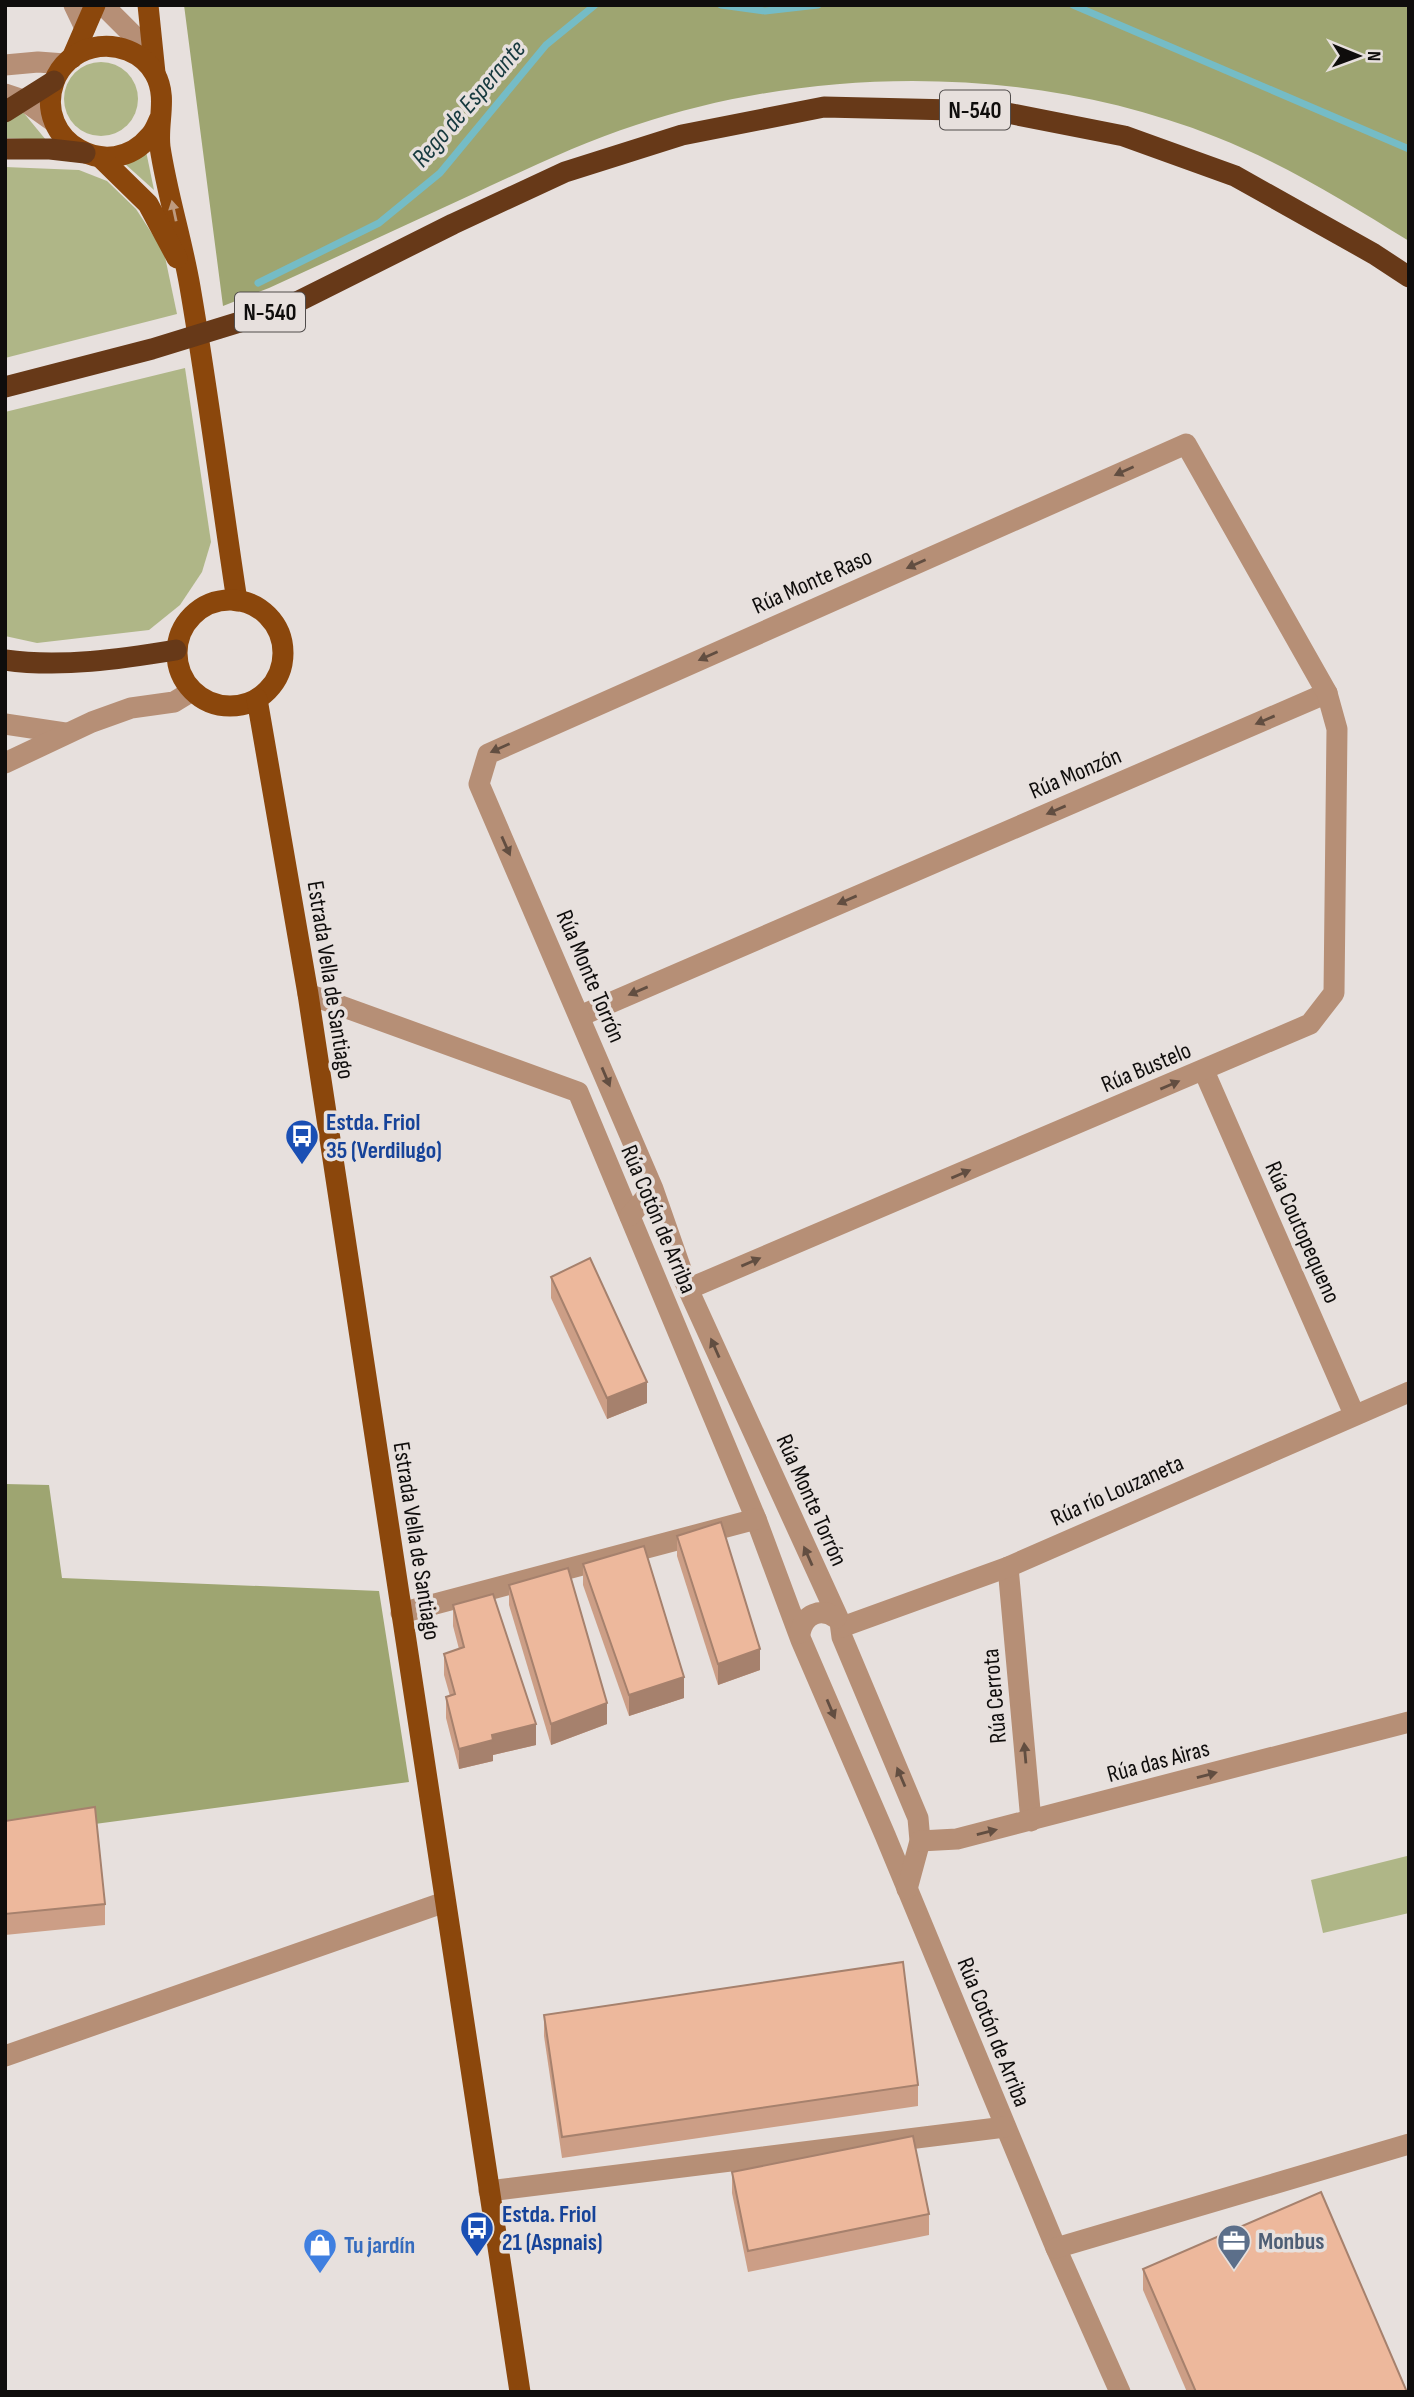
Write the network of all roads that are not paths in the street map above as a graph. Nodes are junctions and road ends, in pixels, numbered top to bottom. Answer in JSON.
{"nodes":[{"id":1,"x":74,"y":5,"type":"edge"},
{"id":2,"x":95,"y":5,"type":"edge"},
{"id":3,"x":103,"y":5,"type":"edge"},
{"id":4,"x":148,"y":5,"type":"edge"},
{"id":5,"x":85,"y":27,"type":"junction"},
{"id":6,"x":5,"y":65,"type":"edge"},
{"id":7,"x":149,"y":66,"type":"junction"},
{"id":8,"x":64,"y":68,"type":"junction"},
{"id":9,"x":11,"y":102,"type":"edge"},
{"id":10,"x":160,"y":118,"type":"junction"},
{"id":11,"x":54,"y":121,"type":"junction"},
{"id":12,"x":5,"y":149,"type":"edge"},
{"id":13,"x":93,"y":155,"type":"junction"},
{"id":14,"x":188,"y":277,"type":"junction"},
{"id":15,"x":1409,"y":277,"type":"edge"},
{"id":16,"x":5,"y":387,"type":"edge"},
{"id":17,"x":237,"y":601,"type":"junction"},
{"id":18,"x":176,"y":650,"type":"junction"},
{"id":19,"x":5,"y":660,"type":"edge"},
{"id":20,"x":192,"y":691,"type":"junction"},
{"id":21,"x":1327,"y":693,"type":"junction"},
{"id":22,"x":257,"y":699,"type":"junction"},
{"id":23,"x":5,"y":724,"type":"edge"},
{"id":24,"x":65,"y":733,"type":"junction"},
{"id":25,"x":5,"y":763,"type":"edge"},
{"id":26,"x":479,"y":783,"type":"joint"},
{"id":27,"x":308,"y":994,"type":"junction"},
{"id":28,"x":580,"y":1016,"type":"junction"},
{"id":29,"x":1204,"y":1071,"type":"junction"},
{"id":30,"x":653,"y":1189,"type":"junction"},
{"id":31,"x":630,"y":1216,"type":"junction"},
{"id":32,"x":688,"y":1289,"type":"junction"},
{"id":33,"x":1409,"y":1392,"type":"edge"},
{"id":34,"x":1354,"y":1414,"type":"junction"},
{"id":35,"x":756,"y":1519,"type":"junction"},
{"id":36,"x":1008,"y":1567,"type":"junction"},
{"id":37,"x":401,"y":1613,"type":"junction"},
{"id":38,"x":840,"y":1627,"type":"junction"},
{"id":39,"x":802,"y":1639,"type":"junction"},
{"id":40,"x":1409,"y":1722,"type":"edge"},
{"id":41,"x":918,"y":1818,"type":"junction"},
{"id":42,"x":1031,"y":1821,"type":"junction"},
{"id":43,"x":885,"y":1835,"type":"junction"},
{"id":44,"x":918,"y":1848,"type":"junction"},
{"id":45,"x":907,"y":1889,"type":"junction"},
{"id":46,"x":445,"y":1902,"type":"junction"},
{"id":47,"x":5,"y":2056,"type":"edge"},
{"id":48,"x":1005,"y":2127,"type":"junction"},
{"id":49,"x":1409,"y":2144,"type":"edge"},
{"id":50,"x":489,"y":2191,"type":"junction"},
{"id":51,"x":1056,"y":2248,"type":"junction"},
{"id":52,"x":520,"y":2392,"type":"edge"},
{"id":53,"x":1120,"y":2392,"type":"edge"}],
"edges":[{"from":1,"to":5,"type":"street"},
{"from":2,"to":5,"type":"main road"},
{"from":3,"to":7,"type":"street"},
{"from":4,"to":7,"type":"main road"},
{"from":5,"to":8,"type":"main road"},
{"from":6,"to":8,"type":"street"},
{"from":7,"to":8,"type":"main road"},
{"from":7,"to":10,"type":"main road"},
{"from":8,"to":9,"type":"highway"},
{"from":8,"to":11,"type":"main road"},
{"from":9,"to":11,"type":"street"},
{"from":10,"to":13,"type":"main road"},
{"from":14,"to":10,"type":"main road","one_way":true},
{"from":11,"to":13,"type":"main road"},
{"from":12,"to":13,"type":"highway"},
{"from":13,"to":14,"type":"main road"},
{"from":14,"to":17,"type":"main road"},
{"from":15,"to":16,"type":"highway","number":"N-540"},
{"from":17,"to":18,"type":"main road"},
{"from":17,"to":22,"type":"main road"},
{"from":18,"to":19,"type":"highway"},
{"from":18,"to":20,"type":"main road"},
{"from":20,"to":22,"type":"main road"},
{"from":20,"to":24,"type":"street"},
{"from":21,"to":26,"type":"street","name":"Rúa Monte Raso","one_way":true},
{"from":21,"to":28,"type":"street","name":"Rúa Monzón","one_way":true},
{"from":21,"to":29,"type":"street","name":"Rúa Bustelo"},
{"from":22,"to":27,"type":"main road","name":"Estrada Vella de Santiago"},
{"from":23,"to":24,"type":"street"},
{"from":24,"to":25,"type":"street"},
{"from":26,"to":28,"type":"street","name":"Rúa Monte Torrón","one_way":true},
{"from":27,"to":31,"type":"street","name":"Rúa Cotón de Arriba"},
{"from":27,"to":37,"type":"main road","name":"Estrada Vella de Santiago"},
{"from":28,"to":30,"type":"street","name":"Rúa Monte Torrón","one_way":true},
{"from":32,"to":29,"type":"street","name":"Rúa Bustelo","one_way":true},
{"from":29,"to":34,"type":"street","name":"Rúa Coutopequeno"},
{"from":30,"to":31,"type":"street"},
{"from":30,"to":32,"type":"street","name":"Rúa Monte Torrón"},
{"from":31,"to":32,"type":"street","name":"Rúa Monte Torrón"},
{"from":31,"to":35,"type":"street","name":"Rúa Cotón de Arriba"},
{"from":38,"to":32,"type":"street","name":"Rúa Monte Torrón","one_way":true},
{"from":33,"to":34,"type":"street","name":"Rúa río Louzaneta"},
{"from":34,"to":36,"type":"street","name":"Rúa río Louzaneta"},
{"from":35,"to":37,"type":"street"},
{"from":35,"to":39,"type":"street","name":"Rúa Cotón de Arriba"},
{"from":36,"to":38,"type":"street","name":"Rúa río Louzaneta"},
{"from":42,"to":36,"type":"street","name":"Rúa Cerrota","one_way":true},
{"from":37,"to":46,"type":"main road","name":"Estrada Vella de Santiago"},
{"from":38,"to":39,"type":"street"},
{"from":38,"to":39,"type":"street"},
{"from":41,"to":38,"type":"street","name":"Rúa Monte Torrón","one_way":true},
{"from":39,"to":43,"type":"street","name":"Rúa Cotón de Arriba","one_way":true},
{"from":42,"to":40,"type":"street","name":"Rúa das Airas","one_way":true},
{"from":41,"to":43,"type":"street"},
{"from":41,"to":44,"type":"street","name":"Rúa Monte Torrón"},
{"from":44,"to":42,"type":"street","name":"Rúa das Airas","one_way":true},
{"from":43,"to":44,"type":"street"},
{"from":43,"to":45,"type":"street","name":"Rúa Cotón de Arriba"},
{"from":44,"to":45,"type":"street","name":"Rúa Monte Torrón"},
{"from":45,"to":48,"type":"street","name":"Rúa Cotón de Arriba"},
{"from":46,"to":47,"type":"street"},
{"from":46,"to":50,"type":"main road","name":"Estrada Vella de Santiago"},
{"from":48,"to":50,"type":"street"},
{"from":48,"to":51,"type":"street","name":"Rúa Cotón de Arriba"},
{"from":49,"to":51,"type":"street"},
{"from":50,"to":52,"type":"main road","name":"Estrada Vella de Santiago"},
{"from":51,"to":53,"type":"street","name":"Rúa Cotón de Arriba"}]}
